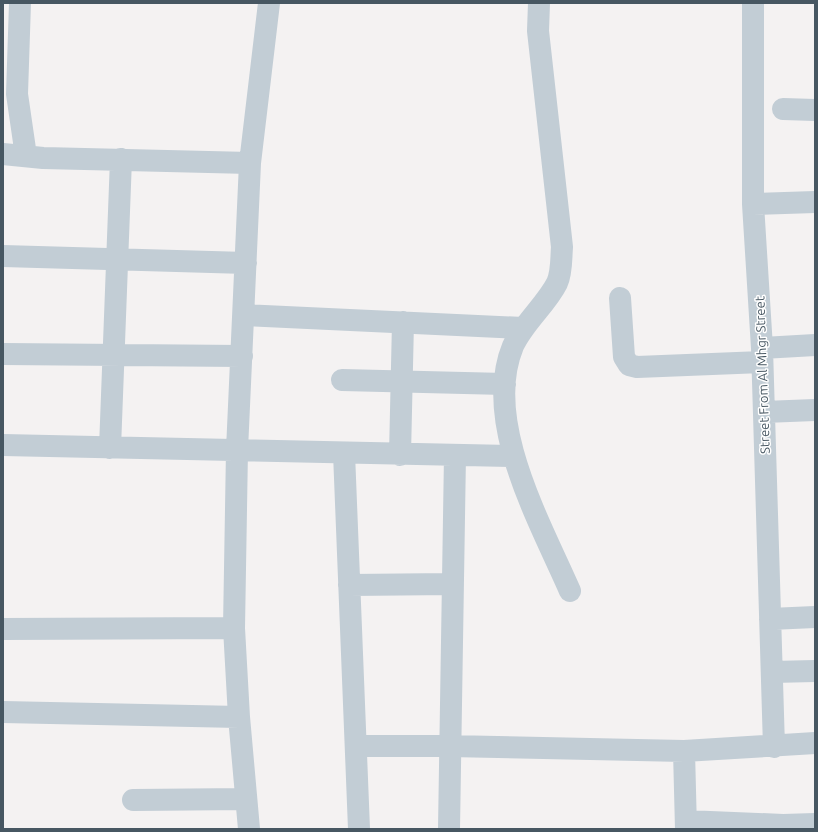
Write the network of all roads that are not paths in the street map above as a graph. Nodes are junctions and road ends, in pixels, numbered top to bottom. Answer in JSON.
{"nodes":[{"id":1,"x":20,"y":3,"type":"edge"},
{"id":2,"x":269,"y":3,"type":"edge"},
{"id":3,"x":539,"y":3,"type":"edge"},
{"id":4,"x":753,"y":3,"type":"edge"},
{"id":5,"x":783,"y":109,"type":"dead end"},
{"id":6,"x":815,"y":110,"type":"edge"},
{"id":7,"x":3,"y":154,"type":"edge"},
{"id":8,"x":26,"y":156,"type":"junction"},
{"id":9,"x":121,"y":159,"type":"junction"},
{"id":10,"x":250,"y":163,"type":"junction"},
{"id":11,"x":815,"y":202,"type":"edge"},
{"id":12,"x":754,"y":204,"type":"junction"},
{"id":13,"x":3,"y":256,"type":"edge"},
{"id":14,"x":117,"y":259,"type":"junction"},
{"id":15,"x":246,"y":263,"type":"junction"},
{"id":16,"x":620,"y":298,"type":"dead end"},
{"id":17,"x":244,"y":315,"type":"junction"},
{"id":18,"x":403,"y":322,"type":"junction"},
{"id":19,"x":523,"y":328,"type":"junction"},
{"id":20,"x":815,"y":345,"type":"edge"},
{"id":21,"x":3,"y":354,"type":"edge"},
{"id":22,"x":114,"y":355,"type":"junction"},
{"id":23,"x":762,"y":355,"type":"junction"},
{"id":24,"x":242,"y":356,"type":"junction"},
{"id":25,"x":342,"y":380,"type":"dead end"},
{"id":26,"x":401,"y":381,"type":"junction"},
{"id":27,"x":505,"y":384,"type":"junction"},
{"id":28,"x":815,"y":410,"type":"edge"},
{"id":29,"x":764,"y":412,"type":"junction"},
{"id":30,"x":3,"y":445,"type":"edge"},
{"id":31,"x":110,"y":448,"type":"junction"},
{"id":32,"x":237,"y":450,"type":"junction"},
{"id":33,"x":344,"y":453,"type":"junction"},
{"id":34,"x":400,"y":455,"type":"junction"},
{"id":35,"x":455,"y":455,"type":"junction"},
{"id":36,"x":513,"y":456,"type":"junction"},
{"id":37,"x":452,"y":584,"type":"junction"},
{"id":38,"x":349,"y":585,"type":"junction"},
{"id":39,"x":570,"y":591,"type":"dead end"},
{"id":40,"x":815,"y":617,"type":"edge"},
{"id":41,"x":770,"y":619,"type":"junction"},
{"id":42,"x":234,"y":628,"type":"junction"},
{"id":43,"x":3,"y":629,"type":"edge"},
{"id":44,"x":815,"y":671,"type":"edge"},
{"id":45,"x":772,"y":672,"type":"junction"},
{"id":46,"x":3,"y":712,"type":"edge"},
{"id":47,"x":239,"y":717,"type":"junction"},
{"id":48,"x":815,"y":743,"type":"edge"},
{"id":49,"x":356,"y":746,"type":"junction"},
{"id":50,"x":449,"y":746,"type":"junction"},
{"id":51,"x":774,"y":747,"type":"junction"},
{"id":52,"x":684,"y":752,"type":"junction"},
{"id":53,"x":246,"y":799,"type":"junction"},
{"id":54,"x":133,"y":800,"type":"dead end"},
{"id":55,"x":815,"y":824,"type":"edge"},
{"id":56,"x":686,"y":825,"type":"edge"},
{"id":57,"x":783,"y":827,"type":"edge"},
{"id":58,"x":249,"y":829,"type":"edge"},
{"id":59,"x":359,"y":829,"type":"edge"},
{"id":60,"x":449,"y":829,"type":"edge"}],
"edges":[{"from":1,"to":8,"type":"street"},
{"from":2,"to":10,"type":"street"},
{"from":3,"to":19,"type":"street"},
{"from":4,"to":12,"type":"street","name":"Street From Al Mhgr Street"},
{"from":5,"to":6,"type":"street"},
{"from":7,"to":8,"type":"street"},
{"from":8,"to":9,"type":"street"},
{"from":9,"to":10,"type":"street"},
{"from":9,"to":14,"type":"street"},
{"from":10,"to":15,"type":"street"},
{"from":11,"to":12,"type":"street"},
{"from":12,"to":23,"type":"street","name":"Street From Al Mhgr Street"},
{"from":13,"to":14,"type":"street"},
{"from":14,"to":15,"type":"street"},
{"from":14,"to":22,"type":"street"},
{"from":15,"to":17,"type":"street"},
{"from":16,"to":23,"type":"street"},
{"from":17,"to":18,"type":"street"},
{"from":17,"to":24,"type":"street"},
{"from":18,"to":19,"type":"street"},
{"from":18,"to":26,"type":"street"},
{"from":19,"to":27,"type":"street"},
{"from":20,"to":23,"type":"street"},
{"from":21,"to":22,"type":"street"},
{"from":22,"to":24,"type":"street"},
{"from":22,"to":31,"type":"street"},
{"from":23,"to":29,"type":"street","name":"Street From Al Mhgr Street"},
{"from":24,"to":32,"type":"street"},
{"from":25,"to":26,"type":"street"},
{"from":26,"to":27,"type":"street"},
{"from":26,"to":34,"type":"street"},
{"from":27,"to":36,"type":"street"},
{"from":28,"to":29,"type":"street"},
{"from":29,"to":41,"type":"street","name":"Street From Al Mhgr Street"},
{"from":30,"to":31,"type":"street"},
{"from":31,"to":32,"type":"street"},
{"from":32,"to":33,"type":"street"},
{"from":32,"to":42,"type":"street"},
{"from":33,"to":34,"type":"street"},
{"from":33,"to":38,"type":"street"},
{"from":34,"to":35,"type":"street"},
{"from":35,"to":36,"type":"street"},
{"from":35,"to":37,"type":"street"},
{"from":36,"to":39,"type":"street"},
{"from":37,"to":38,"type":"street"},
{"from":37,"to":50,"type":"street"},
{"from":38,"to":49,"type":"street"},
{"from":40,"to":41,"type":"street"},
{"from":41,"to":45,"type":"street","name":"Street From Al Mhgr Street"},
{"from":42,"to":43,"type":"street"},
{"from":42,"to":47,"type":"street"},
{"from":44,"to":45,"type":"street"},
{"from":45,"to":51,"type":"street","name":"Street From Al Mhgr Street"},
{"from":46,"to":47,"type":"street"},
{"from":47,"to":53,"type":"street"},
{"from":48,"to":51,"type":"street"},
{"from":49,"to":50,"type":"street"},
{"from":49,"to":59,"type":"street"},
{"from":50,"to":52,"type":"street"},
{"from":50,"to":60,"type":"street"},
{"from":51,"to":52,"type":"street"},
{"from":52,"to":56,"type":"street"},
{"from":53,"to":54,"type":"street"},
{"from":53,"to":58,"type":"street"},
{"from":55,"to":57,"type":"street"},
{"from":56,"to":57,"type":"street"}]}
